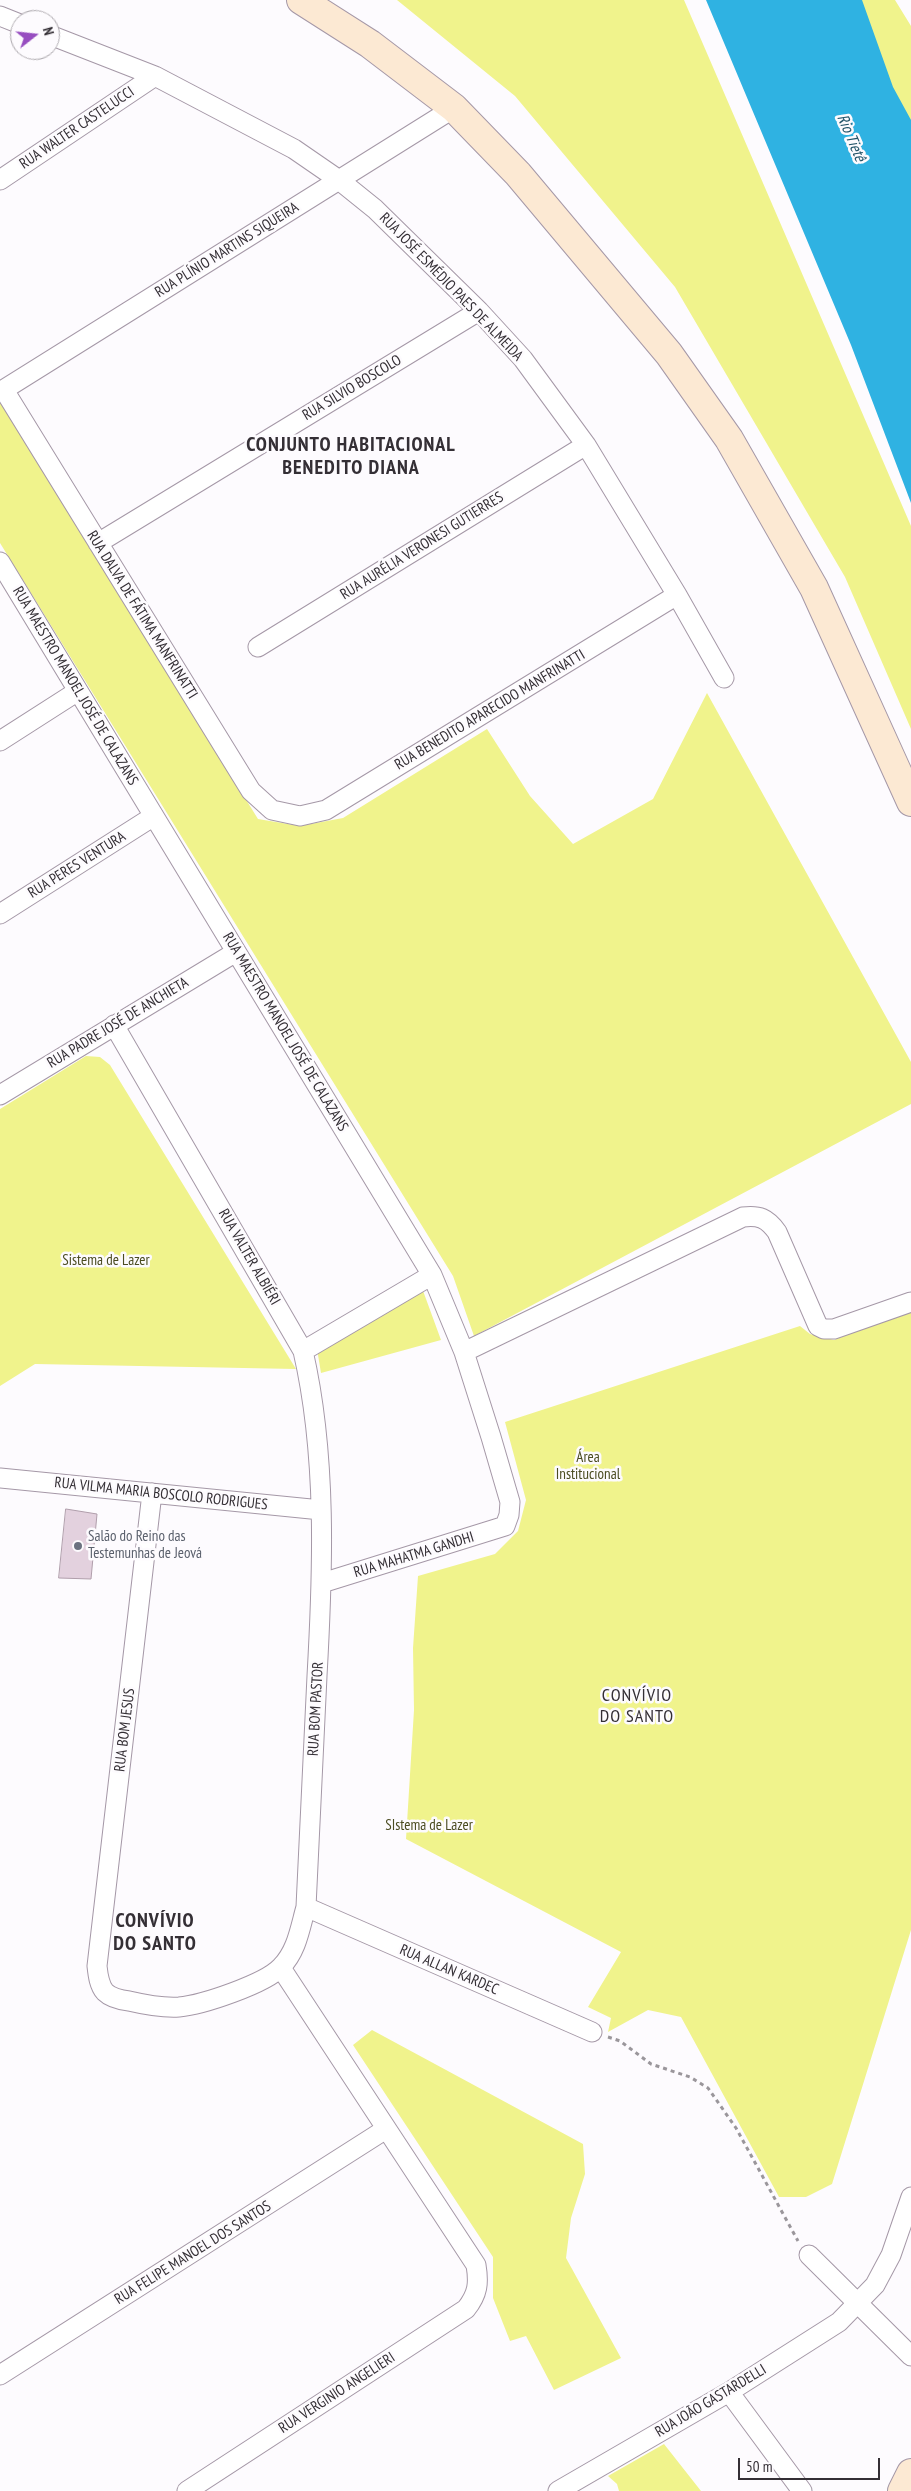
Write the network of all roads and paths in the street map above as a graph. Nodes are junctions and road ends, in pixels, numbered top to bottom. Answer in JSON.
{"nodes":[{"id":1,"x":301,"y":0,"type":"edge"},
{"id":2,"x":60,"y":40,"type":"edge"},
{"id":3,"x":155,"y":76,"type":"junction"},
{"id":4,"x":454,"y":108,"type":"junction"},
{"id":5,"x":0,"y":180,"type":"edge"},
{"id":6,"x":339,"y":180,"type":"junction"},
{"id":7,"x":479,"y":311,"type":"junction"},
{"id":8,"x":2,"y":391,"type":"edge"},
{"id":9,"x":586,"y":445,"type":"junction"},
{"id":10,"x":98,"y":542,"type":"junction"},
{"id":11,"x":1,"y":567,"type":"edge"},
{"id":12,"x":677,"y":595,"type":"junction"},
{"id":13,"x":258,"y":647,"type":"dead end"},
{"id":14,"x":724,"y":678,"type":"dead end"},
{"id":15,"x":78,"y":692,"type":"junction"},
{"id":16,"x":0,"y":741,"type":"edge"},
{"id":17,"x":911,"y":802,"type":"edge"},
{"id":18,"x":154,"y":816,"type":"junction"},
{"id":19,"x":300,"y":816,"type":"joint"},
{"id":20,"x":0,"y":914,"type":"edge"},
{"id":21,"x":236,"y":952,"type":"junction"},
{"id":22,"x":114,"y":1025,"type":"junction"},
{"id":23,"x":0,"y":1095,"type":"edge"},
{"id":24,"x":432,"y":1275,"type":"junction"},
{"id":25,"x":911,"y":1302,"type":"edge"},
{"id":26,"x":303,"y":1351,"type":"junction"},
{"id":27,"x":464,"y":1352,"type":"junction"},
{"id":28,"x":0,"y":1478,"type":"edge"},
{"id":29,"x":152,"y":1493,"type":"junction"},
{"id":30,"x":321,"y":1510,"type":"junction"},
{"id":31,"x":505,"y":1526,"type":"joint"},
{"id":32,"x":322,"y":1583,"type":"junction"},
{"id":33,"x":306,"y":1908,"type":"junction"},
{"id":34,"x":281,"y":1968,"type":"junction"},
{"id":35,"x":592,"y":2032,"type":"joint"},
{"id":36,"x":386,"y":2129,"type":"junction"},
{"id":37,"x":911,"y":2197,"type":"edge"},
{"id":38,"x":809,"y":2255,"type":"joint"},
{"id":39,"x":858,"y":2303,"type":"junction"},
{"id":40,"x":911,"y":2356,"type":"edge"},
{"id":41,"x":0,"y":2375,"type":"edge"},
{"id":42,"x":729,"y":2392,"type":"junction"},
{"id":43,"x":911,"y":2473,"type":"edge"},
{"id":44,"x":582,"y":2486,"type":"edge"},
{"id":45,"x":188,"y":2491,"type":"edge"},
{"id":46,"x":558,"y":2491,"type":"edge"},
{"id":47,"x":802,"y":2491,"type":"edge"},
{"id":48,"x":902,"y":2491,"type":"edge"}],
"edges":[{"from":1,"to":4,"type":"street"},
{"from":2,"to":3,"type":"street","name":"RUA JOSÉ ESMÉDIO PAES DE ALMEIDA"},
{"from":3,"to":5,"type":"street","name":"RUA WALTER CASTELUCCI"},
{"from":3,"to":6,"type":"street","name":"RUA JOSÉ ESMÉDIO PAES DE ALMEIDA"},
{"from":4,"to":6,"type":"street","name":"RUA PLÍNIO MARTINS SIQUEIRA"},
{"from":4,"to":17,"type":"street"},
{"from":6,"to":7,"type":"street","name":"RUA JOSÉ ESMÉDIO PAES DE ALMEIDA"},
{"from":6,"to":8,"type":"street","name":"RUA PLÍNIO MARTINS SIQUEIRA"},
{"from":7,"to":9,"type":"street","name":"RUA JOSÉ ESMÉDIO PAES DE ALMEIDA"},
{"from":7,"to":10,"type":"street","name":"RUA SILVIO BOSCOLO"},
{"from":8,"to":10,"type":"street","name":"RUA DALVA DE FÁTIMA MANFRINATTI"},
{"from":9,"to":12,"type":"street","name":"RUA JOSÉ ESMÉDIO PAES DE ALMEIDA"},
{"from":9,"to":13,"type":"street","name":"RUA AURÉLIA VERONESI GUTIERRES"},
{"from":10,"to":19,"type":"street","name":"RUA DALVA DE FÁTIMA MANFRINATTI"},
{"from":11,"to":15,"type":"street","name":"RUA MAESTRO MANOEL JOSÉ DE CALAZANS"},
{"from":12,"to":14,"type":"street","name":"RUA JOSÉ ESMÉDIO PAES DE ALMEIDA"},
{"from":12,"to":19,"type":"street","name":"RUA BENEDITO APARECIDO MANFRINATTI"},
{"from":15,"to":16,"type":"street"},
{"from":15,"to":18,"type":"street","name":"RUA MAESTRO MANOEL JOSÉ DE CALAZANS"},
{"from":18,"to":20,"type":"street","name":"RUA PERES VENTURA"},
{"from":18,"to":21,"type":"street","name":"RUA MAESTRO MANOEL JOSÉ DE CALAZANS"},
{"from":21,"to":22,"type":"street","name":"RUA PADRE JOSÉ DE ANCHIETA"},
{"from":21,"to":24,"type":"street","name":"RUA MAESTRO MANOEL JOSÉ DE CALAZANS"},
{"from":22,"to":23,"type":"street","name":"RUA PADRE JOSÉ DE ANCHIETA"},
{"from":22,"to":26,"type":"street","name":"RUA VALTER ALBIÉRI"},
{"from":24,"to":26,"type":"street"},
{"from":24,"to":27,"type":"street","name":"RUA MAESTRO MANOEL JOSÉ DE CALAZANS"},
{"from":25,"to":27,"type":"street"},
{"from":26,"to":30,"type":"street","name":"RUA VALTER ALBIÉRI"},
{"from":27,"to":31,"type":"street","name":"RUA MAESTRO MANOEL JOSÉ DE CALAZANS"},
{"from":28,"to":29,"type":"street","name":"RUA VILMA MARIA BOSCOLO RODRIGUES"},
{"from":29,"to":30,"type":"street","name":"RUA VILMA MARIA BOSCOLO RODRIGUES"},
{"from":29,"to":34,"type":"street","name":"RUA BOM JESUS"},
{"from":30,"to":32,"type":"street","name":"RUA BOM PASTOR"},
{"from":31,"to":32,"type":"street","name":"RUA MAHATMA GANDHI"},
{"from":32,"to":33,"type":"street","name":"RUA BOM PASTOR"},
{"from":33,"to":34,"type":"street","name":"RUA BOM PASTOR"},
{"from":33,"to":35,"type":"street","name":"RUA ALLAN KARDEC"},
{"from":34,"to":36,"type":"street"},
{"from":35,"to":38,"type":"path"},
{"from":36,"to":41,"type":"street","name":"RUA FELIPE MANOEL DOS SANTOS"},
{"from":36,"to":45,"type":"street","name":"RUA VERGINIO ANGELIERI"},
{"from":37,"to":39,"type":"street","name":"RUA JOÃO GASTARDELLI"},
{"from":38,"to":39,"type":"street"},
{"from":39,"to":40,"type":"street"},
{"from":39,"to":42,"type":"street","name":"RUA JOÃO GASTARDELLI"},
{"from":42,"to":44,"type":"street","name":"RUA JOÃO GASTARDELLI"},
{"from":42,"to":47,"type":"street"},
{"from":43,"to":48,"type":"street"},
{"from":44,"to":46,"type":"street","name":"RUA JOÃO GASTARDELLI"}]}
